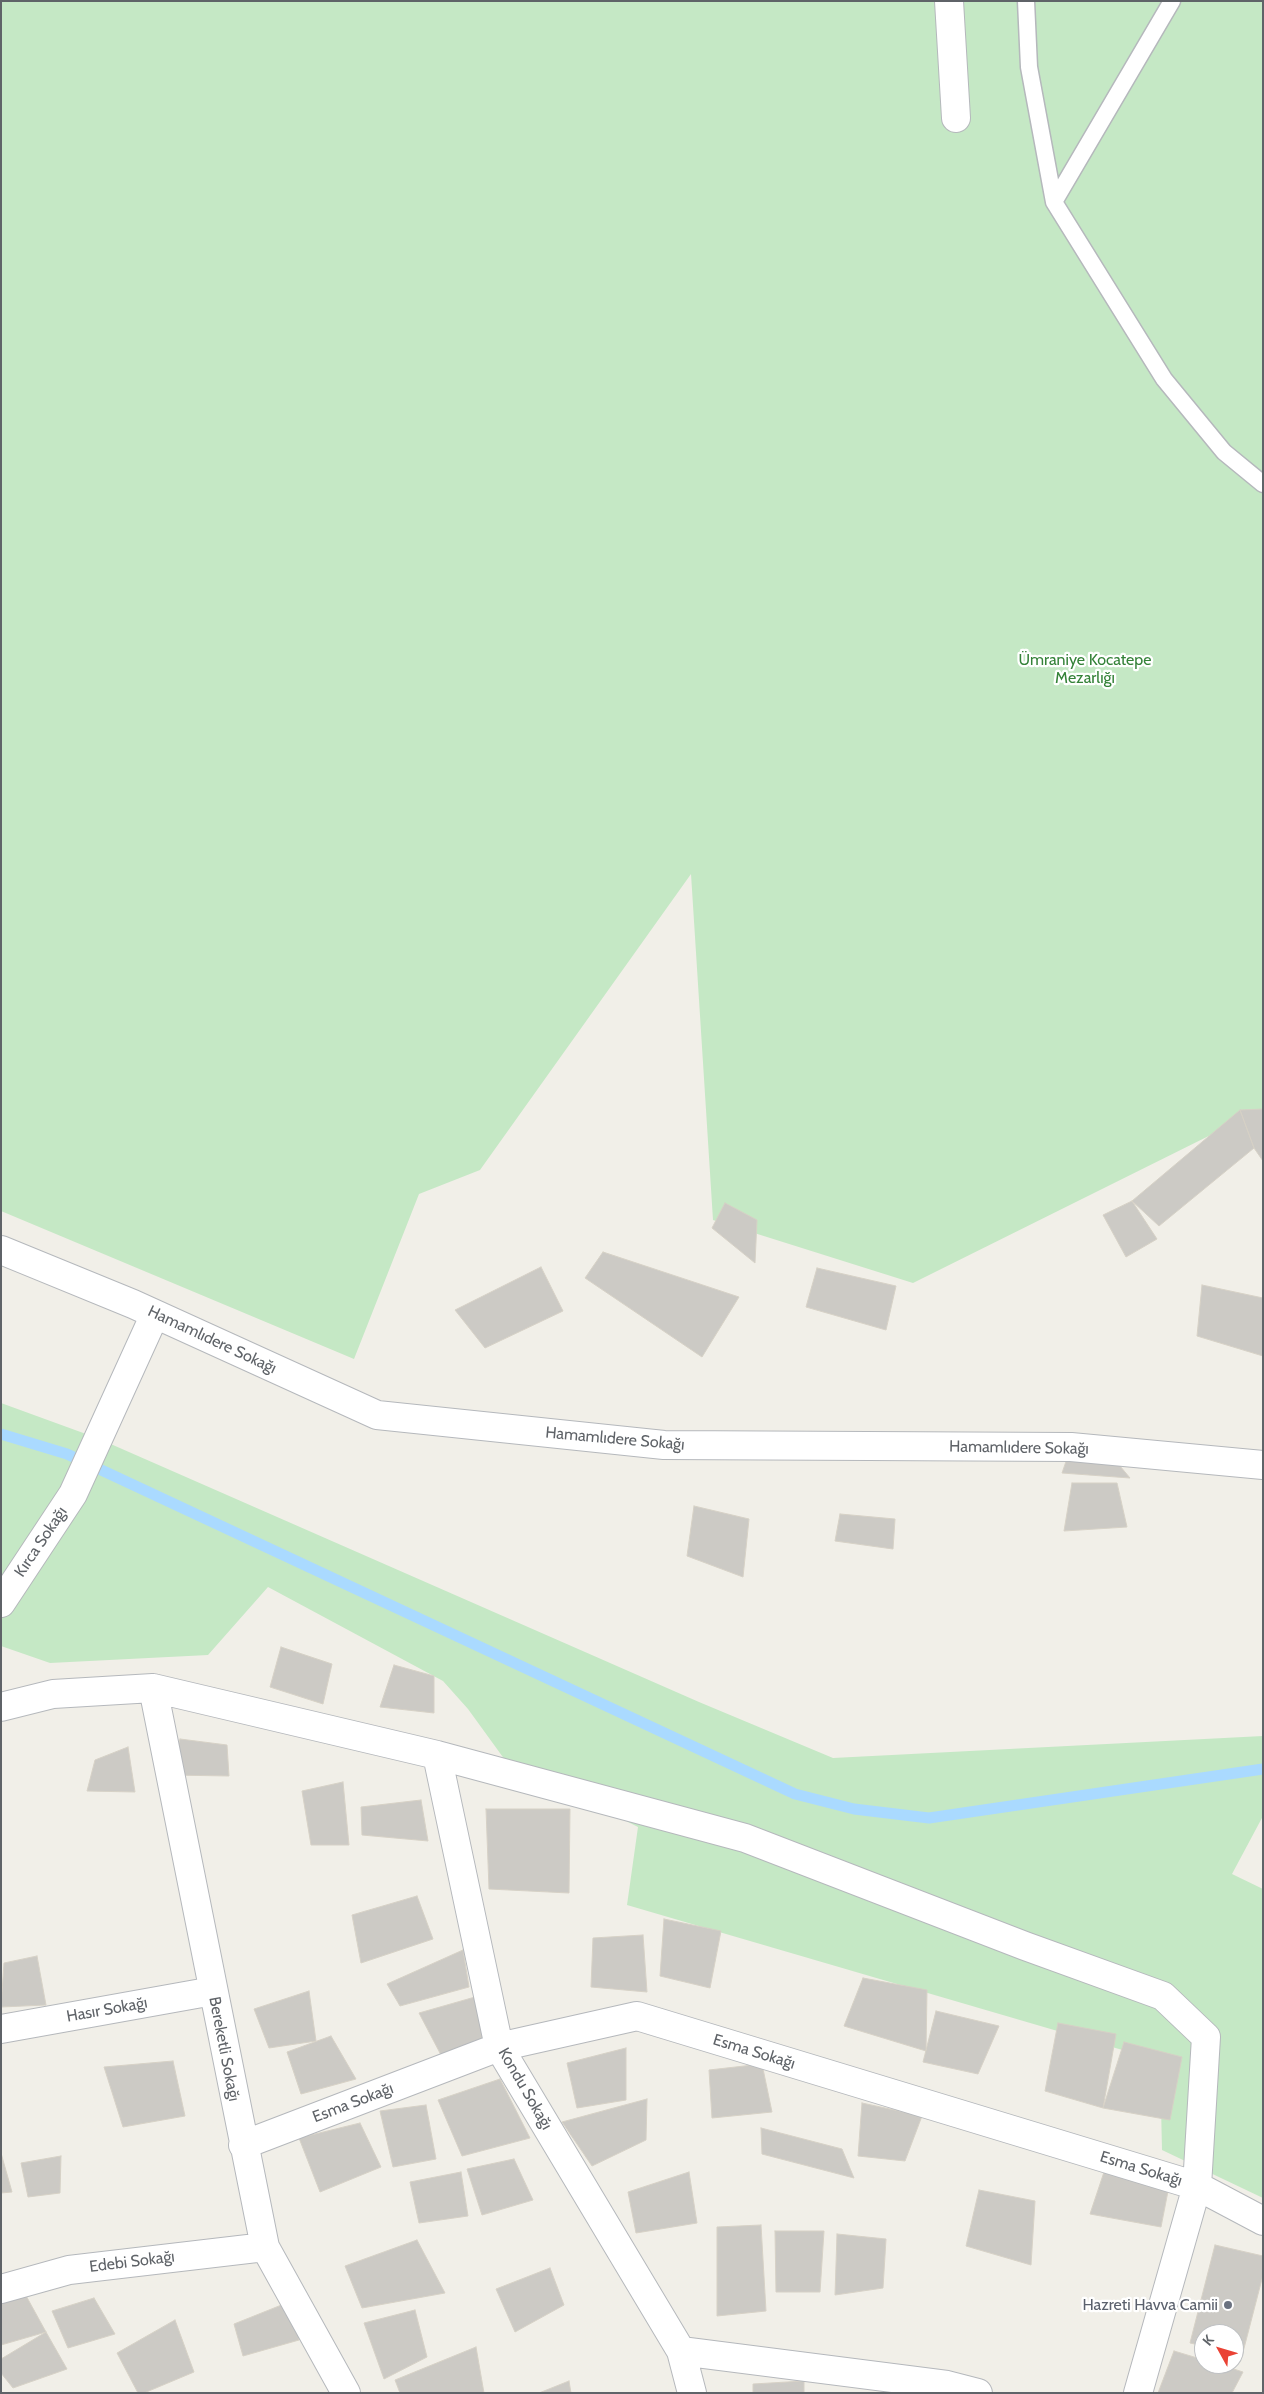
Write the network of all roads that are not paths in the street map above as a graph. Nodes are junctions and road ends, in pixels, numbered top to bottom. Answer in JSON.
{"nodes":[{"id":1,"x":949,"y":1,"type":"edge"},
{"id":2,"x":1026,"y":1,"type":"edge"},
{"id":3,"x":1172,"y":1,"type":"edge"},
{"id":4,"x":956,"y":118,"type":"dead end"},
{"id":5,"x":1054,"y":202,"type":"junction"},
{"id":6,"x":1263,"y":484,"type":"edge"},
{"id":7,"x":1,"y":1250,"type":"edge"},
{"id":8,"x":155,"y":1314,"type":"junction"},
{"id":9,"x":1263,"y":1465,"type":"edge"},
{"id":10,"x":1,"y":1603,"type":"edge"},
{"id":11,"x":153,"y":1688,"type":"junction"},
{"id":12,"x":1,"y":1707,"type":"edge"},
{"id":13,"x":437,"y":1755,"type":"junction"},
{"id":14,"x":213,"y":1991,"type":"junction"},
{"id":15,"x":1,"y":2029,"type":"edge"},
{"id":16,"x":499,"y":2048,"type":"junction"},
{"id":17,"x":243,"y":2145,"type":"junction"},
{"id":18,"x":1197,"y":2186,"type":"junction"},
{"id":19,"x":1263,"y":2221,"type":"edge"},
{"id":20,"x":265,"y":2246,"type":"junction"},
{"id":21,"x":1,"y":2289,"type":"edge"},
{"id":22,"x":680,"y":2351,"type":"junction"},
{"id":23,"x":947,"y":2389,"type":"edge"},
{"id":24,"x":346,"y":2393,"type":"edge"},
{"id":25,"x":692,"y":2393,"type":"edge"},
{"id":26,"x":978,"y":2393,"type":"edge"},
{"id":27,"x":1138,"y":2393,"type":"edge"}],
"edges":[{"from":1,"to":4,"type":"street"},
{"from":2,"to":5,"type":"lane"},
{"from":3,"to":5,"type":"lane"},
{"from":5,"to":6,"type":"lane"},
{"from":7,"to":8,"type":"street","name":"Hamamlıdere Sokağı"},
{"from":8,"to":9,"type":"street","name":"Hamamlıdere Sokağı"},
{"from":8,"to":10,"type":"street","name":"Kırca Sokağı"},
{"from":11,"to":12,"type":"street"},
{"from":11,"to":13,"type":"street"},
{"from":11,"to":14,"type":"street","name":"Bereketli Sokağı"},
{"from":13,"to":16,"type":"street","name":"Kondu Sokağı"},
{"from":13,"to":18,"type":"street"},
{"from":14,"to":15,"type":"street","name":"Hasır Sokağı"},
{"from":14,"to":17,"type":"street","name":"Bereketli Sokağı"},
{"from":16,"to":17,"type":"street","name":"Esma Sokağı"},
{"from":16,"to":18,"type":"street","name":"Esma Sokağı"},
{"from":16,"to":22,"type":"street","name":"Kondu Sokağı"},
{"from":17,"to":20,"type":"street","name":"Bereketli Sokağı"},
{"from":18,"to":19,"type":"street","name":"Esma Sokağı"},
{"from":18,"to":27,"type":"street"},
{"from":20,"to":21,"type":"street","name":"Edebi Sokağı"},
{"from":20,"to":24,"type":"street","name":"Bereketli Sokağı"},
{"from":22,"to":23,"type":"street"},
{"from":22,"to":25,"type":"street","name":"Kondu Sokağı"},
{"from":23,"to":26,"type":"street"}]}
